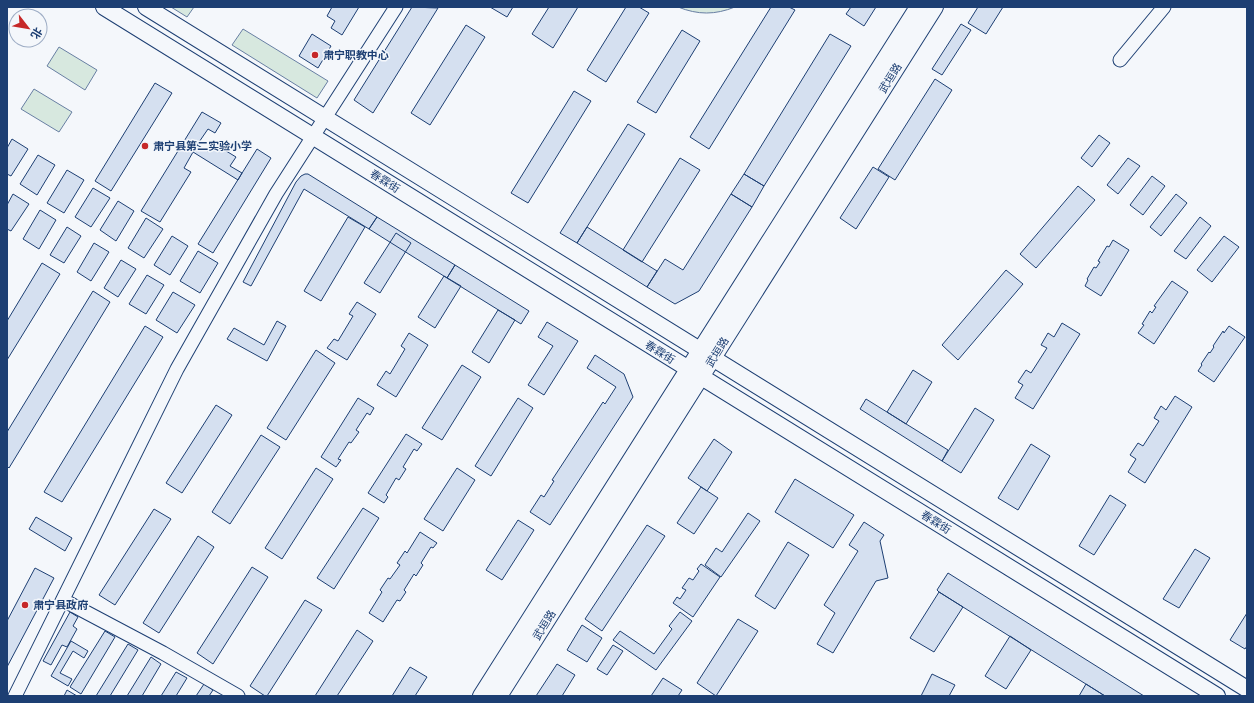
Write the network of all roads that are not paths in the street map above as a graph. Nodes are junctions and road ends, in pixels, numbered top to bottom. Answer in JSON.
{"nodes":[{"id":1,"x":104,"y":7,"type":"edge"},
{"id":2,"x":146,"y":7,"type":"edge"},
{"id":3,"x":396,"y":7,"type":"edge"},
{"id":4,"x":918,"y":7,"type":"edge"},
{"id":5,"x":935,"y":7,"type":"edge"},
{"id":6,"x":1164,"y":7,"type":"edge"},
{"id":7,"x":1120,"y":60,"type":"dead end"},
{"id":8,"x":325,"y":118,"type":"junction"},
{"id":9,"x":313,"y":136,"type":"junction"},
{"id":10,"x":707,"y":354,"type":"junction"},
{"id":11,"x":695,"y":373,"type":"junction"},
{"id":12,"x":63,"y":600,"type":"junction"},
{"id":13,"x":1247,"y":688,"type":"edge"},
{"id":14,"x":15,"y":696,"type":"edge"},
{"id":15,"x":238,"y":696,"type":"edge"},
{"id":16,"x":482,"y":696,"type":"edge"},
{"id":17,"x":499,"y":696,"type":"edge"},
{"id":18,"x":1217,"y":696,"type":"edge"}],
"edges":[{"from":1,"to":9,"type":"main road","name":"春霖街"},
{"from":2,"to":8,"type":"main road","name":"春霖街"},
{"from":3,"to":8,"type":"street"},
{"from":4,"to":10,"type":"main road","name":"武垣路"},
{"from":5,"to":10,"type":"main road","name":"武垣路"},
{"from":6,"to":7,"type":"street"},
{"from":8,"to":9,"type":"street"},
{"from":8,"to":10,"type":"main road","name":"春霖街"},
{"from":9,"to":11,"type":"main road","name":"春霖街"},
{"from":9,"to":12,"type":"street"},
{"from":10,"to":11,"type":"main road","name":"武垣路"},
{"from":10,"to":13,"type":"main road","name":"春霖街"},
{"from":11,"to":16,"type":"main road","name":"武垣路"},
{"from":11,"to":17,"type":"main road","name":"武垣路"},
{"from":11,"to":18,"type":"main road","name":"春霖街"},
{"from":12,"to":14,"type":"street"},
{"from":12,"to":15,"type":"street"}]}
